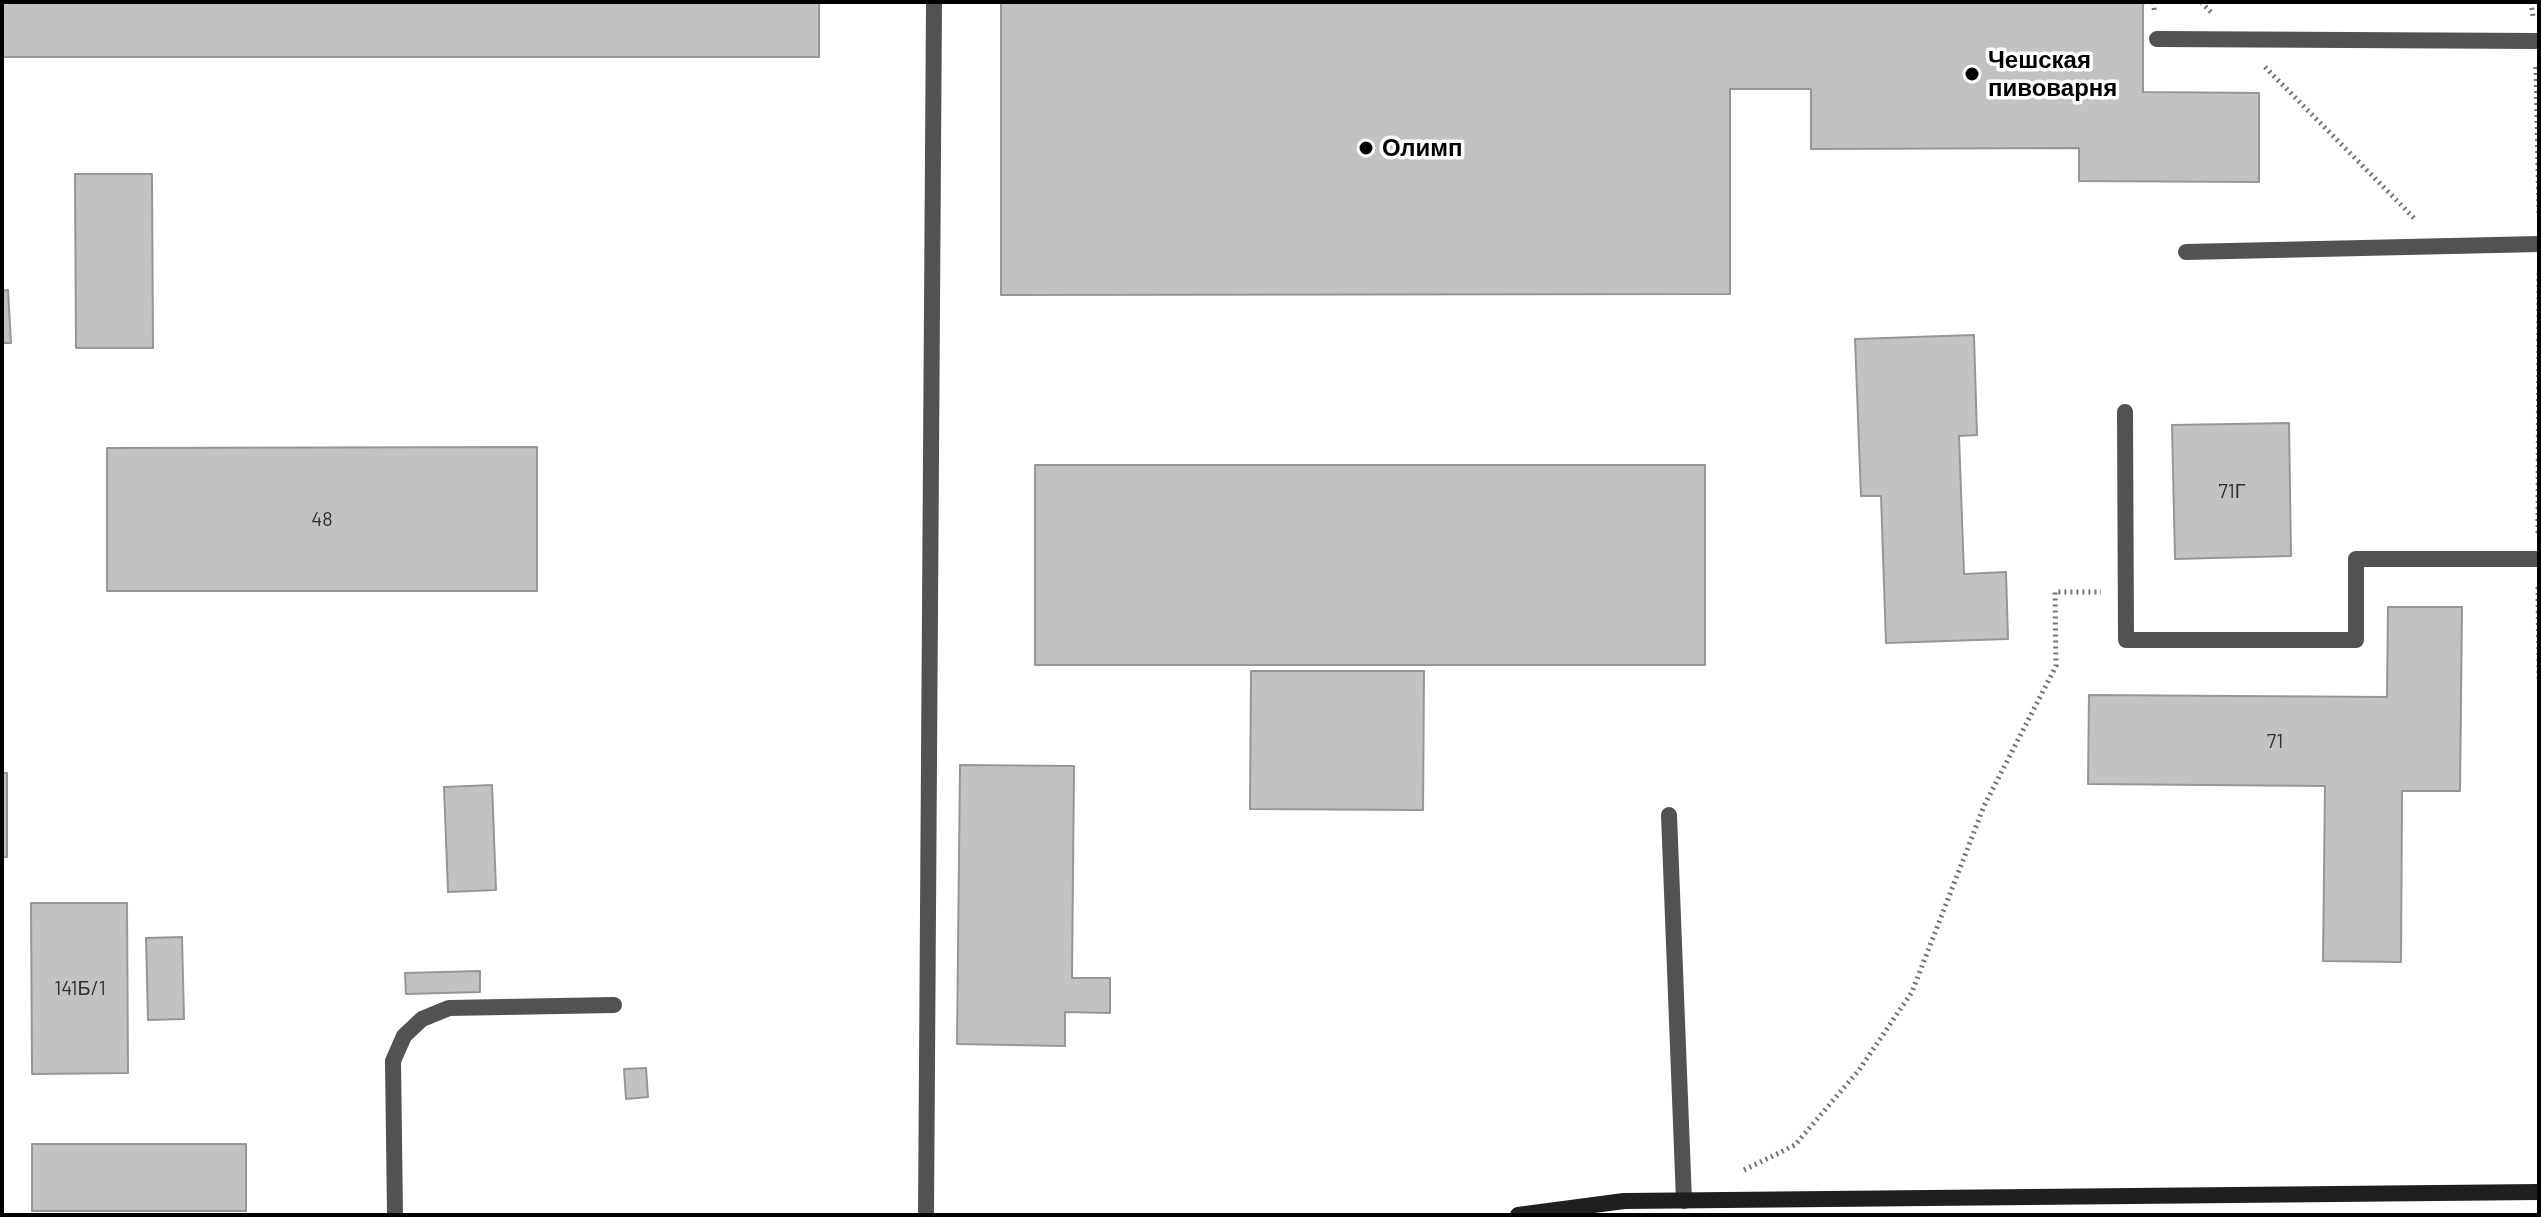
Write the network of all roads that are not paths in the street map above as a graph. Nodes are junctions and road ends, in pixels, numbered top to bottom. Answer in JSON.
{"nodes":[{"id":1,"x":934,"y":2,"type":"edge"},
{"id":2,"x":2157,"y":39,"type":"dead end"},
{"id":3,"x":2537,"y":41,"type":"edge"},
{"id":4,"x":2539,"y":244,"type":"edge"},
{"id":5,"x":2186,"y":252,"type":"dead end"},
{"id":6,"x":2125,"y":412,"type":"dead end"},
{"id":7,"x":2538,"y":559,"type":"edge"},
{"id":8,"x":1669,"y":815,"type":"dead end"},
{"id":9,"x":614,"y":1005,"type":"dead end"},
{"id":10,"x":2539,"y":1192,"type":"edge"},
{"id":11,"x":1684,"y":1201,"type":"junction"},
{"id":12,"x":395,"y":1215,"type":"edge"},
{"id":13,"x":926,"y":1215,"type":"edge"},
{"id":14,"x":1518,"y":1215,"type":"edge"}],
"edges":[{"from":1,"to":13,"type":"lane"},
{"from":2,"to":3,"type":"lane"},
{"from":4,"to":5,"type":"lane"},
{"from":6,"to":7,"type":"lane"},
{"from":8,"to":11,"type":"lane"},
{"from":9,"to":12,"type":"lane"},
{"from":10,"to":11,"type":"street"},
{"from":11,"to":14,"type":"street"}]}
